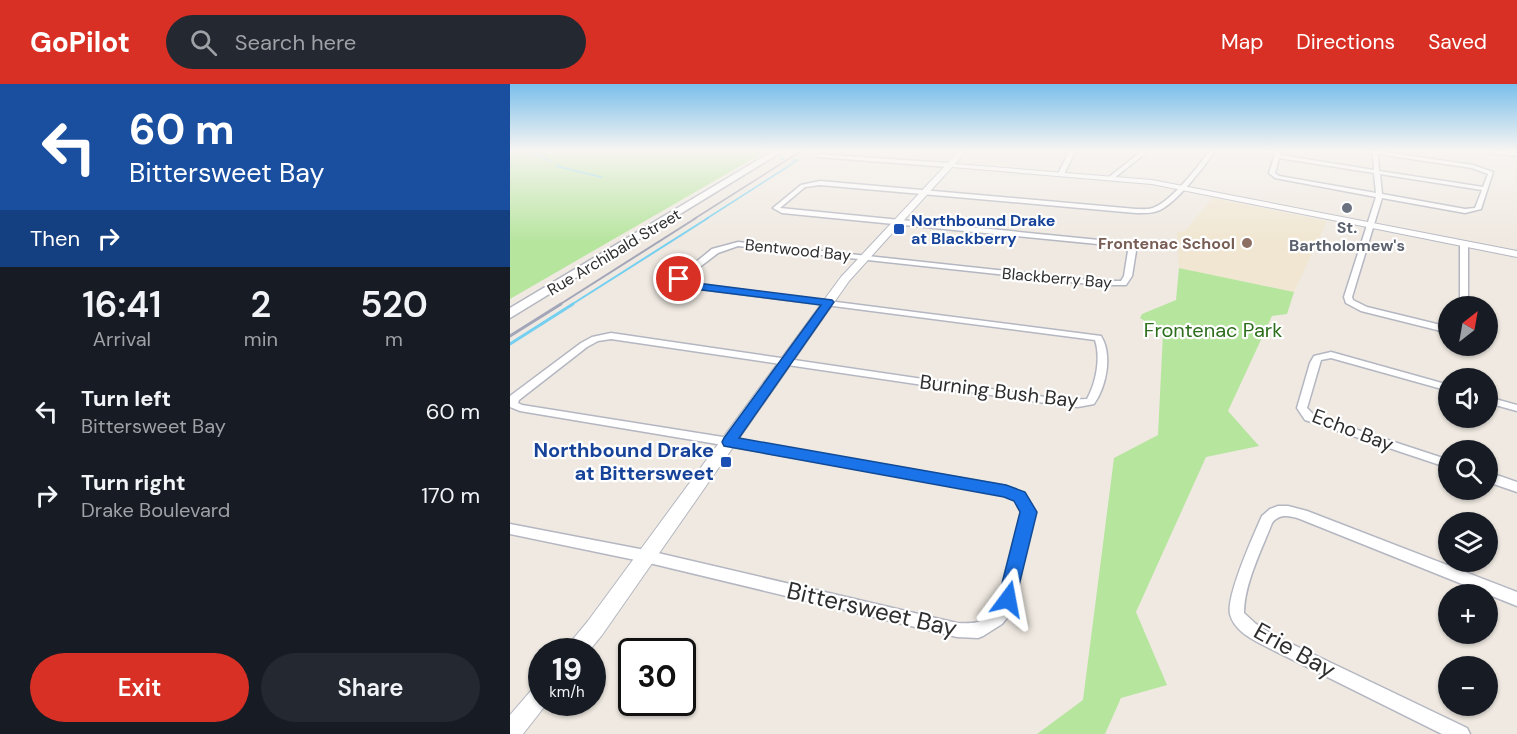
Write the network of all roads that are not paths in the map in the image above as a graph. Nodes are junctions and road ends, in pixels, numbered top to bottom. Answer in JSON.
{"nodes":[{"id":1,"x":729,"y":181,"type":"edge"},
{"id":2,"x":933,"y":181,"type":"edge"},
{"id":3,"x":1137,"y":181,"type":"edge"},
{"id":4,"x":1186,"y":181,"type":"edge"},
{"id":5,"x":1301,"y":181,"type":"edge"},
{"id":6,"x":1377,"y":181,"type":"edge"},
{"id":7,"x":1435,"y":181,"type":"edge"},
{"id":8,"x":1487,"y":181,"type":"edge"},
{"id":9,"x":1180,"y":187,"type":"junction"},
{"id":10,"x":1484,"y":189,"type":"junction"},
{"id":11,"x":924,"y":192,"type":"junction"},
{"id":12,"x":1379,"y":195,"type":"junction"},
{"id":13,"x":898,"y":221,"type":"junction"},
{"id":14,"x":1372,"y":225,"type":"junction"},
{"id":15,"x":1464,"y":244,"type":"junction"},
{"id":16,"x":1517,"y":254,"type":"edge"},
{"id":17,"x":864,"y":258,"type":"junction"},
{"id":18,"x":1464,"y":296,"type":"edge"},
{"id":19,"x":829,"y":302,"type":"junction"},
{"id":20,"x":510,"y":314,"type":"edge"},
{"id":21,"x":1438,"y":327,"type":"edge"},
{"id":22,"x":786,"y":362,"type":"junction"},
{"id":23,"x":1438,"y":385,"type":"edge"},
{"id":24,"x":1498,"y":403,"type":"edge"},
{"id":25,"x":1517,"y":408,"type":"edge"},
{"id":26,"x":729,"y":442,"type":"junction"},
{"id":27,"x":1438,"y":460,"type":"edge"},
{"id":28,"x":1498,"y":480,"type":"edge"},
{"id":29,"x":1517,"y":487,"type":"edge"},
{"id":30,"x":510,"y":529,"type":"edge"},
{"id":31,"x":645,"y":556,"type":"junction"},
{"id":32,"x":1517,"y":599,"type":"edge"},
{"id":33,"x":585,"y":638,"type":"edge"},
{"id":34,"x":528,"y":711,"type":"edge"},
{"id":35,"x":511,"y":733,"type":"edge"},
{"id":36,"x":1461,"y":734,"type":"edge"}],
"edges":[{"from":1,"to":20,"type":"main road","name":"Rue Archibald Street"},
{"from":2,"to":11,"type":"street"},
{"from":3,"to":9,"type":"street"},
{"from":4,"to":9,"type":"street"},
{"from":5,"to":12,"type":"street"},
{"from":6,"to":12,"type":"street"},
{"from":7,"to":10,"type":"street"},
{"from":8,"to":10,"type":"street"},
{"from":9,"to":11,"type":"street"},
{"from":9,"to":14,"type":"street"},
{"from":10,"to":12,"type":"street"},
{"from":11,"to":13,"type":"street"},
{"from":11,"to":13,"type":"street"},
{"from":12,"to":14,"type":"street"},
{"from":13,"to":17,"type":"street"},
{"from":13,"to":17,"type":"street","name":"Blackberry Bay"},
{"from":14,"to":15,"type":"street"},
{"from":14,"to":21,"type":"street"},
{"from":15,"to":16,"type":"street"},
{"from":15,"to":18,"type":"street"},
{"from":17,"to":19,"type":"street"},
{"from":17,"to":19,"type":"street","name":"Bentwood Bay"},
{"from":19,"to":22,"type":"street"},
{"from":19,"to":22,"type":"street","name":"Burning Bush Bay"},
{"from":22,"to":26,"type":"street"},
{"from":22,"to":26,"type":"street","name":"Bittersweet Bay"},
{"from":23,"to":27,"type":"street","name":"Echo Bay"},
{"from":24,"to":25,"type":"street"},
{"from":26,"to":31,"type":"street"},
{"from":26,"to":31,"type":"street","name":"Bittersweet Bay"},
{"from":28,"to":29,"type":"street"},
{"from":30,"to":31,"type":"street","name":"Bittersweet Bay"},
{"from":31,"to":33,"type":"street"},
{"from":32,"to":36,"type":"street","name":"Erie Bay"},
{"from":34,"to":35,"type":"street"}]}
